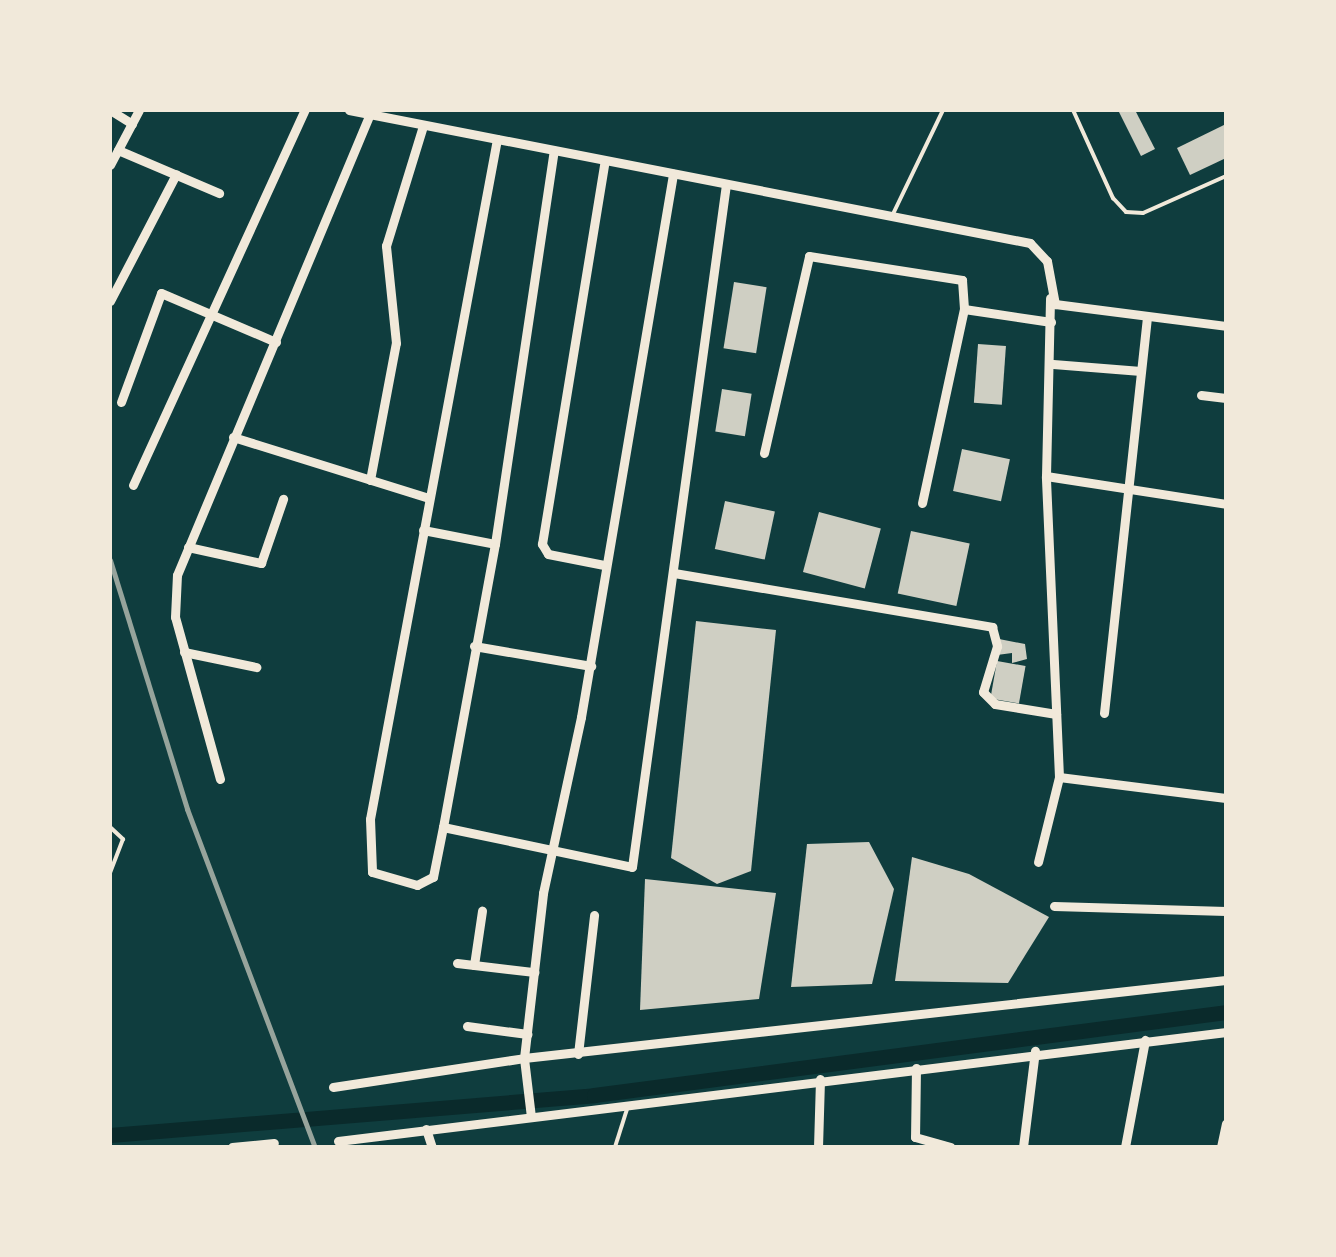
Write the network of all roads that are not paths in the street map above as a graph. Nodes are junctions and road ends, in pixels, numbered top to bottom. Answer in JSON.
{"nodes":[{"id":1,"x":110,"y":110,"type":"edge"},
{"id":2,"x":139,"y":110,"type":"edge"},
{"id":3,"x":305,"y":110,"type":"edge"},
{"id":4,"x":348,"y":110,"type":"edge"},
{"id":5,"x":943,"y":110,"type":"edge"},
{"id":6,"x":1073,"y":110,"type":"edge"},
{"id":7,"x":370,"y":114,"type":"junction"},
{"id":8,"x":132,"y":124,"type":"junction"},
{"id":9,"x":422,"y":126,"type":"junction"},
{"id":10,"x":498,"y":139,"type":"junction"},
{"id":11,"x":118,"y":150,"type":"junction"},
{"id":12,"x":554,"y":150,"type":"junction"},
{"id":13,"x":605,"y":161,"type":"junction"},
{"id":14,"x":110,"y":165,"type":"edge"},
{"id":15,"x":176,"y":174,"type":"junction"},
{"id":16,"x":673,"y":174,"type":"junction"},
{"id":17,"x":1226,"y":176,"type":"edge"},
{"id":18,"x":726,"y":184,"type":"junction"},
{"id":19,"x":219,"y":193,"type":"dead end"},
{"id":20,"x":892,"y":216,"type":"junction"},
{"id":21,"x":1050,"y":298,"type":"junction"},
{"id":22,"x":110,"y":301,"type":"edge"},
{"id":23,"x":964,"y":309,"type":"junction"},
{"id":24,"x":214,"y":313,"type":"junction"},
{"id":25,"x":1147,"y":317,"type":"junction"},
{"id":26,"x":1052,"y":322,"type":"junction"},
{"id":27,"x":1226,"y":326,"type":"edge"},
{"id":28,"x":276,"y":342,"type":"junction"},
{"id":29,"x":1053,"y":364,"type":"junction"},
{"id":30,"x":1141,"y":371,"type":"junction"},
{"id":31,"x":1201,"y":395,"type":"dead end"},
{"id":32,"x":1226,"y":398,"type":"edge"},
{"id":33,"x":121,"y":402,"type":"dead end"},
{"id":34,"x":233,"y":437,"type":"junction"},
{"id":35,"x":764,"y":453,"type":"dead end"},
{"id":36,"x":1046,"y":476,"type":"junction"},
{"id":37,"x":370,"y":480,"type":"junction"},
{"id":38,"x":132,"y":485,"type":"dead end"},
{"id":39,"x":1129,"y":491,"type":"junction"},
{"id":40,"x":429,"y":498,"type":"junction"},
{"id":41,"x":283,"y":499,"type":"dead end"},
{"id":42,"x":922,"y":503,"type":"dead end"},
{"id":43,"x":1226,"y":504,"type":"edge"},
{"id":44,"x":422,"y":530,"type":"junction"},
{"id":45,"x":495,"y":544,"type":"junction"},
{"id":46,"x":188,"y":546,"type":"junction"},
{"id":47,"x":604,"y":564,"type":"junction"},
{"id":48,"x":674,"y":572,"type":"junction"},
{"id":49,"x":474,"y":646,"type":"junction"},
{"id":50,"x":184,"y":652,"type":"junction"},
{"id":51,"x":590,"y":666,"type":"junction"},
{"id":52,"x":256,"y":667,"type":"dead end"},
{"id":53,"x":1056,"y":714,"type":"junction"},
{"id":54,"x":1104,"y":714,"type":"dead end"},
{"id":55,"x":1059,"y":777,"type":"junction"},
{"id":56,"x":220,"y":779,"type":"dead end"},
{"id":57,"x":1226,"y":798,"type":"edge"},
{"id":58,"x":110,"y":827,"type":"edge"},
{"id":59,"x":443,"y":828,"type":"junction"},
{"id":60,"x":552,"y":854,"type":"junction"},
{"id":61,"x":1038,"y":862,"type":"dead end"},
{"id":62,"x":110,"y":873,"type":"edge"},
{"id":63,"x":1054,"y":906,"type":"dead end"},
{"id":64,"x":482,"y":911,"type":"dead end"},
{"id":65,"x":1226,"y":911,"type":"edge"},
{"id":66,"x":594,"y":915,"type":"dead end"},
{"id":67,"x":458,"y":963,"type":"dead end"},
{"id":68,"x":474,"y":965,"type":"junction"},
{"id":69,"x":534,"y":972,"type":"junction"},
{"id":70,"x":1226,"y":980,"type":"edge"},
{"id":71,"x":468,"y":1026,"type":"dead end"},
{"id":72,"x":1226,"y":1032,"type":"edge"},
{"id":73,"x":527,"y":1034,"type":"junction"},
{"id":74,"x":1146,"y":1040,"type":"junction"},
{"id":75,"x":1035,"y":1051,"type":"junction"},
{"id":76,"x":578,"y":1054,"type":"junction"},
{"id":77,"x":524,"y":1058,"type":"junction"},
{"id":78,"x":916,"y":1068,"type":"junction"},
{"id":79,"x":820,"y":1080,"type":"junction"},
{"id":80,"x":333,"y":1087,"type":"dead end"},
{"id":81,"x":628,"y":1106,"type":"junction"},
{"id":82,"x":530,"y":1117,"type":"junction"},
{"id":83,"x":1226,"y":1124,"type":"edge"},
{"id":84,"x":426,"y":1129,"type":"junction"},
{"id":85,"x":338,"y":1140,"type":"dead end"},
{"id":86,"x":274,"y":1144,"type":"dead end"},
{"id":87,"x":232,"y":1147,"type":"edge"},
{"id":88,"x":432,"y":1147,"type":"edge"},
{"id":89,"x":615,"y":1147,"type":"edge"},
{"id":90,"x":818,"y":1147,"type":"edge"},
{"id":91,"x":951,"y":1147,"type":"edge"},
{"id":92,"x":1024,"y":1147,"type":"edge"},
{"id":93,"x":1125,"y":1147,"type":"edge"},
{"id":94,"x":1221,"y":1147,"type":"edge"}],
"edges":[{"from":1,"to":8,"type":"street"},
{"from":2,"to":8,"type":"street"},
{"from":3,"to":24,"type":"street"},
{"from":4,"to":7,"type":"street"},
{"from":5,"to":20,"type":"lane"},
{"from":6,"to":17,"type":"lane"},
{"from":7,"to":9,"type":"street"},
{"from":7,"to":28,"type":"street"},
{"from":8,"to":11,"type":"street"},
{"from":9,"to":10,"type":"street"},
{"from":9,"to":37,"type":"street"},
{"from":10,"to":12,"type":"street"},
{"from":10,"to":40,"type":"street"},
{"from":11,"to":14,"type":"street"},
{"from":11,"to":15,"type":"street"},
{"from":12,"to":13,"type":"street"},
{"from":12,"to":45,"type":"street"},
{"from":13,"to":16,"type":"street"},
{"from":13,"to":47,"type":"street"},
{"from":15,"to":19,"type":"street"},
{"from":15,"to":22,"type":"street"},
{"from":16,"to":18,"type":"street"},
{"from":16,"to":47,"type":"street"},
{"from":18,"to":20,"type":"street"},
{"from":18,"to":48,"type":"street"},
{"from":20,"to":21,"type":"street"},
{"from":21,"to":25,"type":"street"},
{"from":21,"to":26,"type":"street"},
{"from":23,"to":26,"type":"street"},
{"from":23,"to":35,"type":"street"},
{"from":23,"to":42,"type":"street"},
{"from":24,"to":28,"type":"street"},
{"from":24,"to":33,"type":"street"},
{"from":24,"to":38,"type":"street"},
{"from":25,"to":27,"type":"street"},
{"from":25,"to":30,"type":"street"},
{"from":26,"to":29,"type":"street"},
{"from":28,"to":34,"type":"street"},
{"from":29,"to":30,"type":"street"},
{"from":29,"to":36,"type":"street"},
{"from":30,"to":39,"type":"street"},
{"from":31,"to":32,"type":"street"},
{"from":34,"to":37,"type":"street"},
{"from":34,"to":46,"type":"street"},
{"from":36,"to":39,"type":"street"},
{"from":36,"to":53,"type":"street"},
{"from":37,"to":40,"type":"street"},
{"from":39,"to":43,"type":"street"},
{"from":39,"to":54,"type":"street"},
{"from":40,"to":44,"type":"street"},
{"from":41,"to":46,"type":"street"},
{"from":44,"to":45,"type":"street"},
{"from":44,"to":59,"type":"street"},
{"from":45,"to":49,"type":"street"},
{"from":46,"to":50,"type":"street"},
{"from":47,"to":51,"type":"street"},
{"from":48,"to":53,"type":"street"},
{"from":48,"to":60,"type":"street"},
{"from":49,"to":51,"type":"street"},
{"from":49,"to":59,"type":"street"},
{"from":50,"to":52,"type":"street"},
{"from":50,"to":56,"type":"street"},
{"from":51,"to":60,"type":"street"},
{"from":53,"to":55,"type":"street"},
{"from":55,"to":57,"type":"street"},
{"from":55,"to":61,"type":"street"},
{"from":58,"to":62,"type":"lane"},
{"from":59,"to":60,"type":"street"},
{"from":60,"to":69,"type":"street"},
{"from":63,"to":65,"type":"street"},
{"from":64,"to":68,"type":"street"},
{"from":66,"to":76,"type":"street"},
{"from":67,"to":68,"type":"street"},
{"from":68,"to":69,"type":"street"},
{"from":69,"to":73,"type":"street"},
{"from":70,"to":76,"type":"street"},
{"from":71,"to":73,"type":"street"},
{"from":72,"to":74,"type":"street"},
{"from":73,"to":77,"type":"street"},
{"from":74,"to":75,"type":"street"},
{"from":74,"to":93,"type":"street"},
{"from":75,"to":78,"type":"street"},
{"from":75,"to":92,"type":"street"},
{"from":76,"to":77,"type":"street"},
{"from":77,"to":80,"type":"street"},
{"from":77,"to":82,"type":"street"},
{"from":78,"to":79,"type":"street"},
{"from":78,"to":91,"type":"street"},
{"from":79,"to":81,"type":"street"},
{"from":79,"to":90,"type":"street"},
{"from":81,"to":82,"type":"street"},
{"from":81,"to":89,"type":"lane"},
{"from":82,"to":84,"type":"street"},
{"from":83,"to":94,"type":"street"},
{"from":84,"to":85,"type":"street"},
{"from":84,"to":88,"type":"street"},
{"from":86,"to":87,"type":"street"}]}
